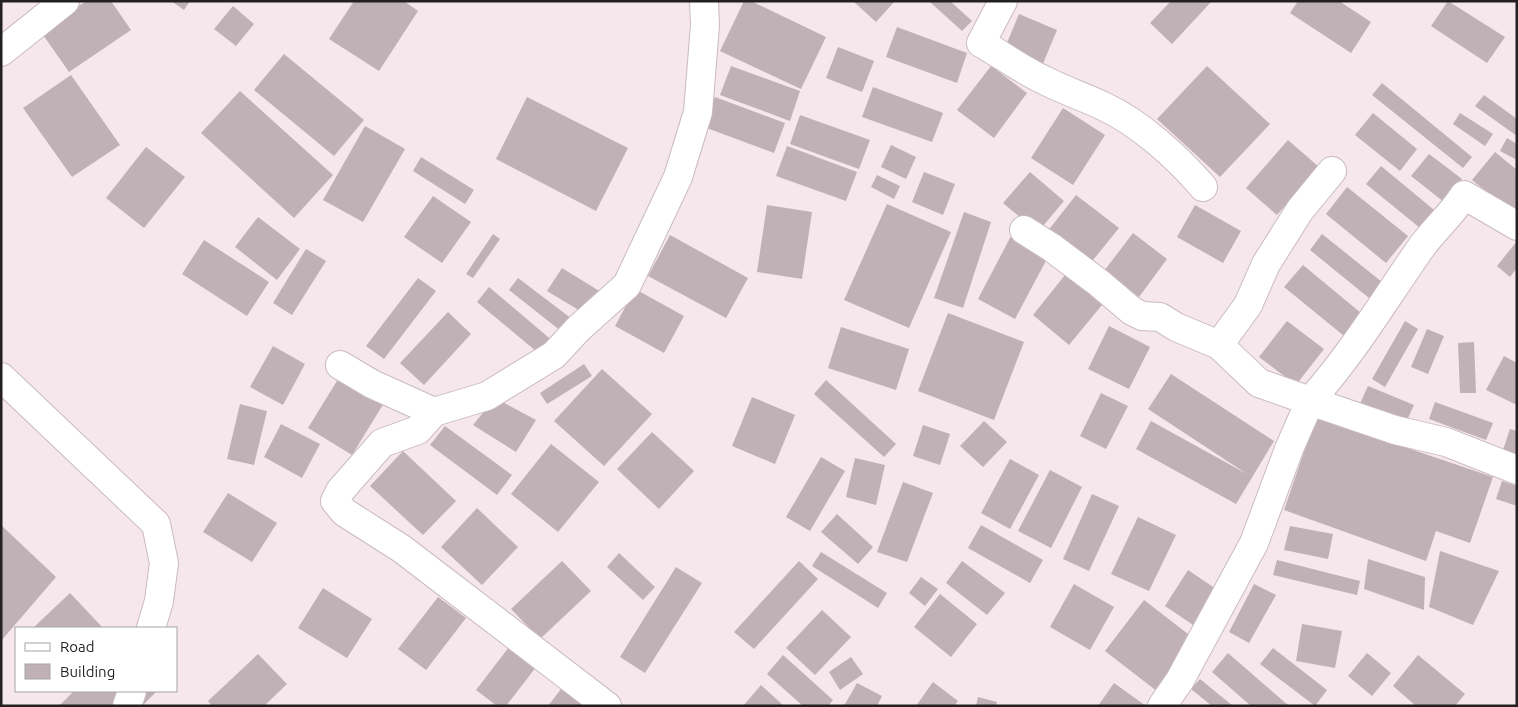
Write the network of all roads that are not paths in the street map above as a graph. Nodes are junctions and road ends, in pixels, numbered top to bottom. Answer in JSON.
{"nodes":[{"id":1,"x":65,"y":1,"type":"edge"},
{"id":2,"x":704,"y":1,"type":"edge"},
{"id":3,"x":1003,"y":1,"type":"edge"},
{"id":4,"x":1,"y":52,"type":"edge"},
{"id":5,"x":1332,"y":170,"type":"dead end"},
{"id":6,"x":1203,"y":188,"type":"dead end"},
{"id":7,"x":1517,"y":226,"type":"edge"},
{"id":8,"x":1024,"y":230,"type":"dead end"},
{"id":9,"x":1219,"y":345,"type":"junction"},
{"id":10,"x":340,"y":365,"type":"dead end"},
{"id":11,"x":1,"y":377,"type":"edge"},
{"id":12,"x":1310,"y":402,"type":"junction"},
{"id":13,"x":434,"y":412,"type":"junction"},
{"id":14,"x":1517,"y":470,"type":"edge"},
{"id":15,"x":151,"y":627,"type":"edge"},
{"id":16,"x":132,"y":692,"type":"edge"},
{"id":17,"x":127,"y":706,"type":"edge"},
{"id":18,"x":607,"y":706,"type":"edge"},
{"id":19,"x":1162,"y":706,"type":"edge"}],
"edges":[{"from":1,"to":4,"type":"street"},
{"from":2,"to":13,"type":"street"},
{"from":3,"to":6,"type":"street"},
{"from":5,"to":9,"type":"street"},
{"from":7,"to":12,"type":"street"},
{"from":8,"to":9,"type":"street"},
{"from":9,"to":12,"type":"street"},
{"from":10,"to":13,"type":"street"},
{"from":11,"to":15,"type":"street"},
{"from":12,"to":14,"type":"street"},
{"from":12,"to":19,"type":"street"},
{"from":13,"to":18,"type":"street"},
{"from":16,"to":17,"type":"street"}]}
